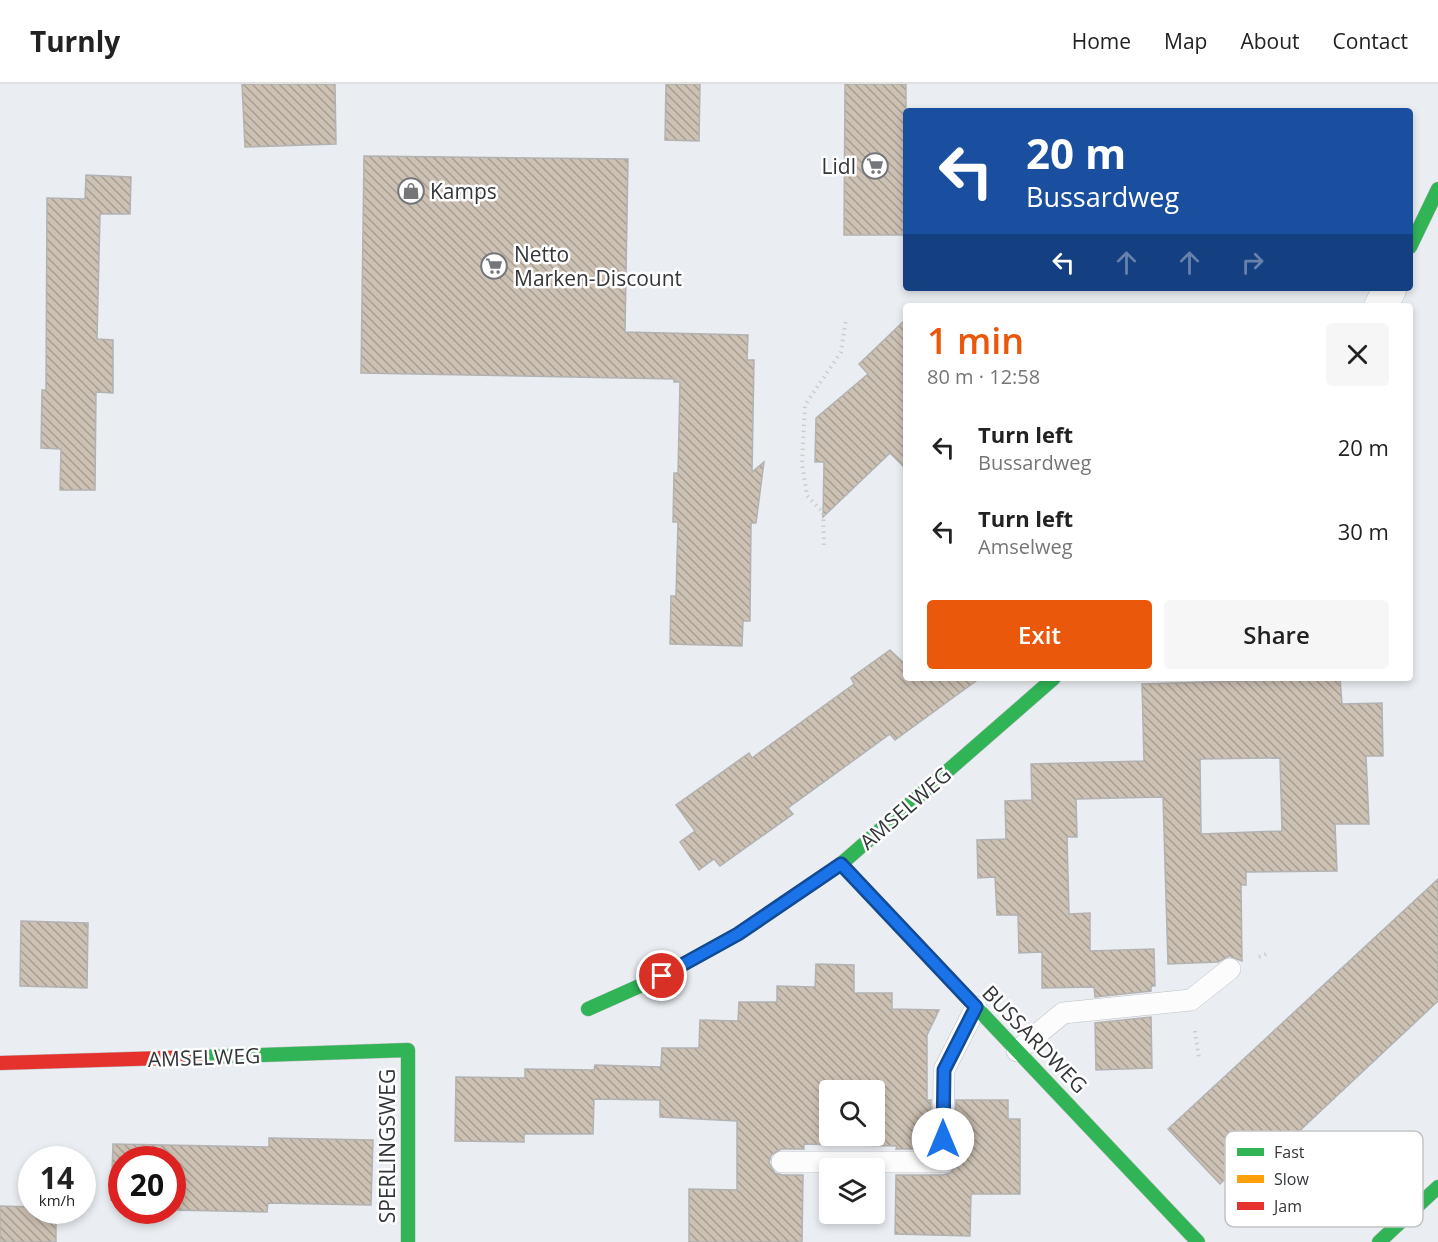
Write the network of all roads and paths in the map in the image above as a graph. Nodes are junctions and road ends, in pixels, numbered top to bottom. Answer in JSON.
{"nodes":[{"id":1,"x":1438,"y":189,"type":"edge"},
{"id":2,"x":1413,"y":241,"type":"edge"},
{"id":3,"x":846,"y":319,"type":"dead end"},
{"id":4,"x":824,"y":545,"type":"dead end"},
{"id":5,"x":1051,"y":681,"type":"edge"},
{"id":6,"x":841,"y":864,"type":"junction"},
{"id":7,"x":1230,"y":969,"type":"dead end"},
{"id":8,"x":976,"y":1007,"type":"junction"},
{"id":9,"x":588,"y":1009,"type":"dead end"},
{"id":10,"x":408,"y":1050,"type":"joint"},
{"id":11,"x":1017,"y":1052,"type":"junction"},
{"id":12,"x":0,"y":1063,"type":"edge"},
{"id":13,"x":782,"y":1161,"type":"dead end"},
{"id":14,"x":1438,"y":1186,"type":"edge"},
{"id":15,"x":1423,"y":1200,"type":"edge"},
{"id":16,"x":1395,"y":1227,"type":"edge"},
{"id":17,"x":408,"y":1242,"type":"edge"},
{"id":18,"x":1198,"y":1242,"type":"edge"},
{"id":19,"x":1379,"y":1242,"type":"edge"}],
"edges":[{"from":1,"to":2,"type":"street"},
{"from":3,"to":4,"type":"path"},
{"from":5,"to":6,"type":"street","name":"AMSELWEG"},
{"from":6,"to":8,"type":"street","name":"BUSSARDWEG"},
{"from":6,"to":9,"type":"street","name":"AMSELWEG"},
{"from":7,"to":11,"type":"lane"},
{"from":8,"to":11,"type":"street","name":"BUSSARDWEG"},
{"from":8,"to":13,"type":"lane"},
{"from":10,"to":12,"type":"street","name":"AMSELWEG"},
{"from":10,"to":17,"type":"street","name":"SPERLINGSWEG"},
{"from":11,"to":18,"type":"street","name":"BUSSARDWEG"},
{"from":14,"to":15,"type":"street"},
{"from":16,"to":19,"type":"street"}]}
